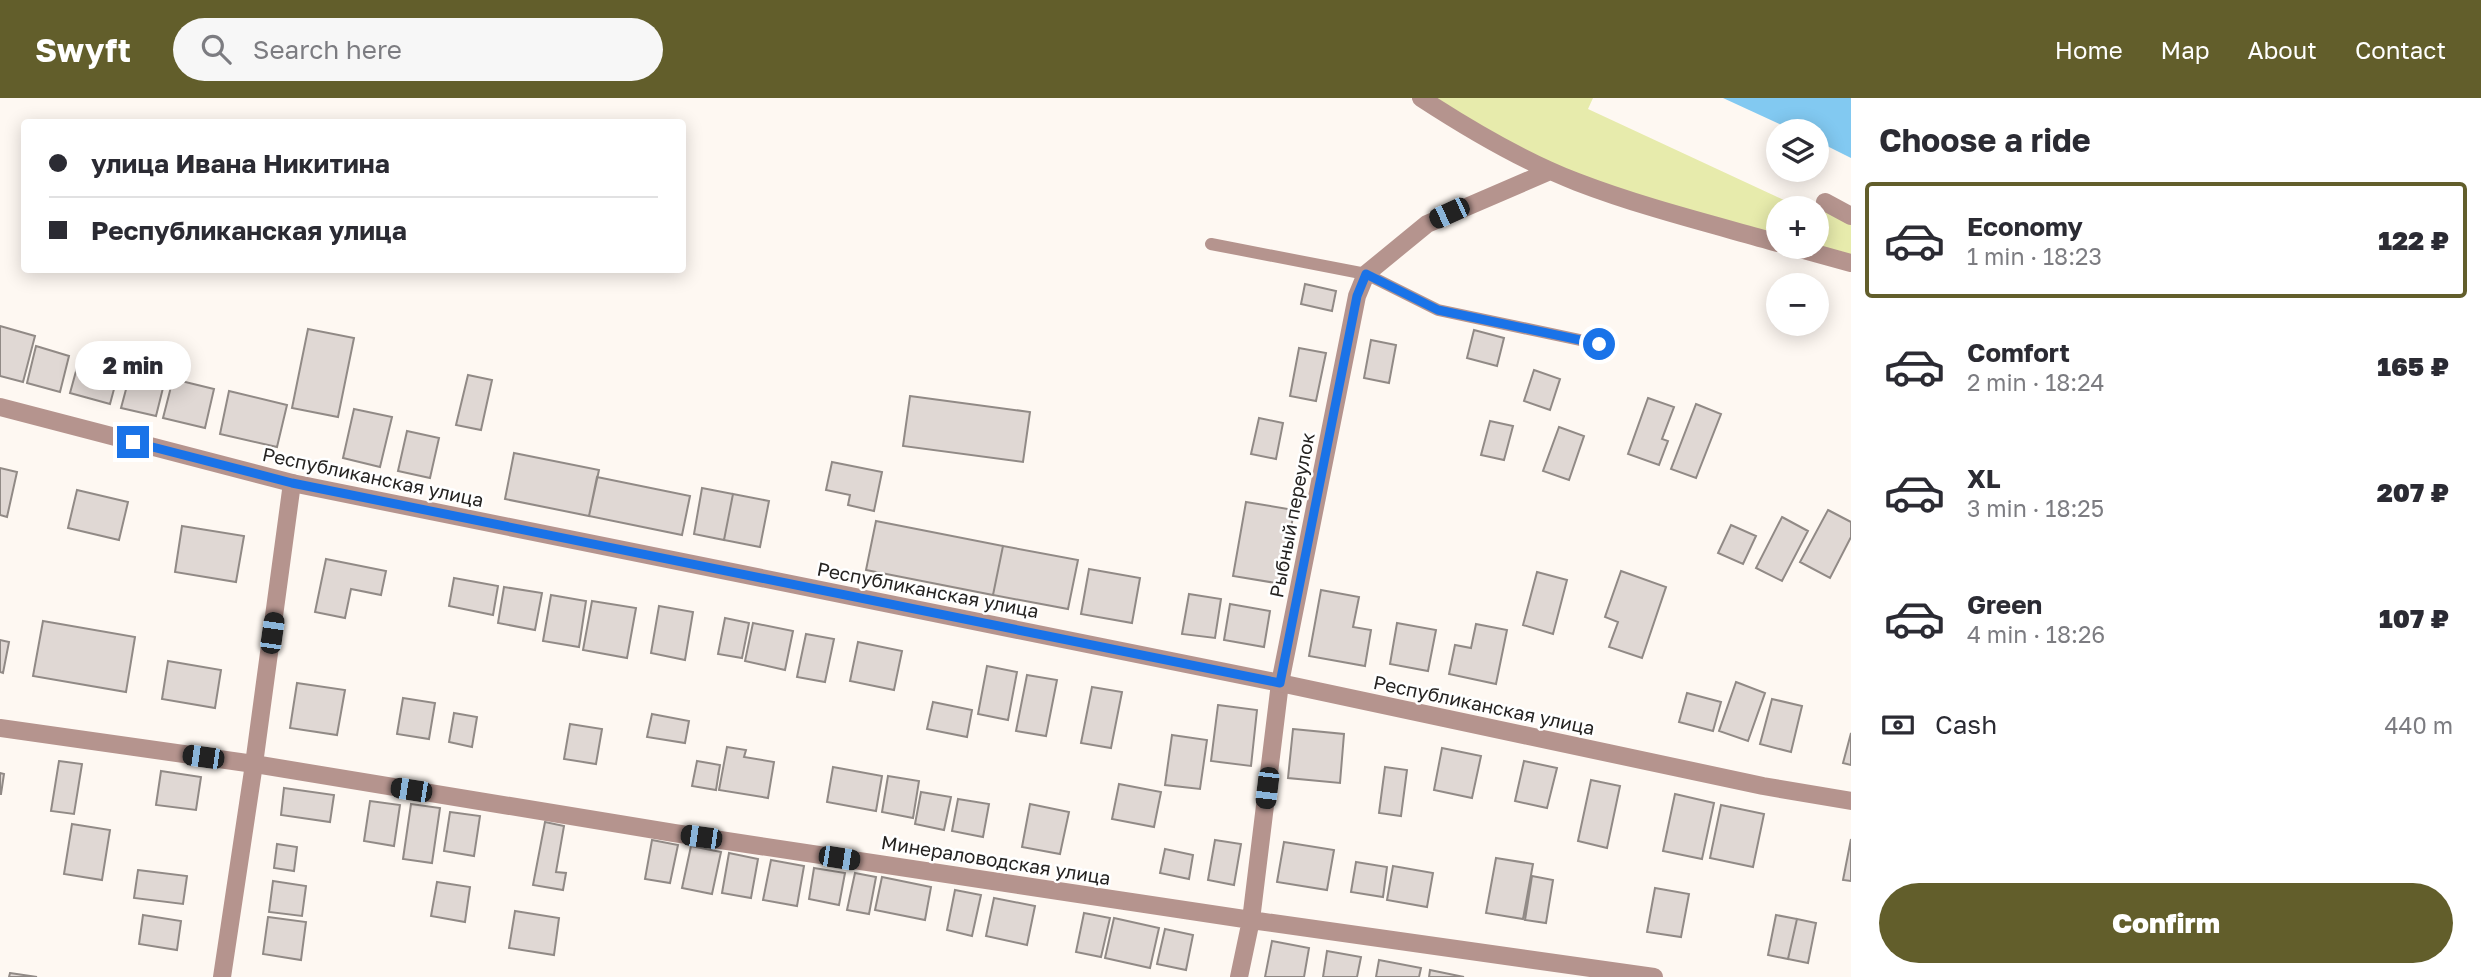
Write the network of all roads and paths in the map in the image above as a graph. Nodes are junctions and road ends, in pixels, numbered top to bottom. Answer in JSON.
{"nodes":[{"id":1,"x":1420,"y":98,"type":"edge"},
{"id":2,"x":1550,"y":170,"type":"junction"},
{"id":3,"x":1829,"y":204,"type":"edge"},
{"id":4,"x":1851,"y":216,"type":"edge"},
{"id":5,"x":1766,"y":240,"type":"edge"},
{"id":6,"x":1211,"y":244,"type":"dead end"},
{"id":7,"x":1829,"y":257,"type":"edge"},
{"id":8,"x":1851,"y":263,"type":"edge"},
{"id":9,"x":1366,"y":274,"type":"junction"},
{"id":10,"x":1599,"y":344,"type":"dead end"},
{"id":11,"x":0,"y":407,"type":"edge"},
{"id":12,"x":292,"y":483,"type":"junction"},
{"id":13,"x":1280,"y":683,"type":"junction"},
{"id":14,"x":0,"y":728,"type":"edge"},
{"id":15,"x":254,"y":764,"type":"junction"},
{"id":16,"x":1851,"y":801,"type":"edge"},
{"id":17,"x":1251,"y":920,"type":"junction"},
{"id":18,"x":222,"y":977,"type":"edge"},
{"id":19,"x":1239,"y":977,"type":"edge"},
{"id":20,"x":1654,"y":977,"type":"edge"}],
"edges":[{"from":1,"to":2,"type":"street"},
{"from":2,"to":5,"type":"street"},
{"from":2,"to":9,"type":"street"},
{"from":3,"to":4,"type":"street"},
{"from":6,"to":9,"type":"lane"},
{"from":7,"to":8,"type":"street"},
{"from":9,"to":10,"type":"lane"},
{"from":9,"to":13,"type":"street","name":"Рыбный переулок"},
{"from":11,"to":12,"type":"street","name":"Республиканская улица"},
{"from":12,"to":13,"type":"street","name":"Республиканская улица"},
{"from":12,"to":15,"type":"street"},
{"from":13,"to":16,"type":"street","name":"Республиканская улица"},
{"from":13,"to":17,"type":"street","name":"Рыбный переулок"},
{"from":14,"to":15,"type":"street","name":"Минераловодская улица"},
{"from":15,"to":17,"type":"street","name":"Минераловодская улица"},
{"from":15,"to":18,"type":"street"},
{"from":17,"to":19,"type":"street","name":"Рыбный переулок"},
{"from":17,"to":20,"type":"street","name":"Минераловодская улица"}]}
